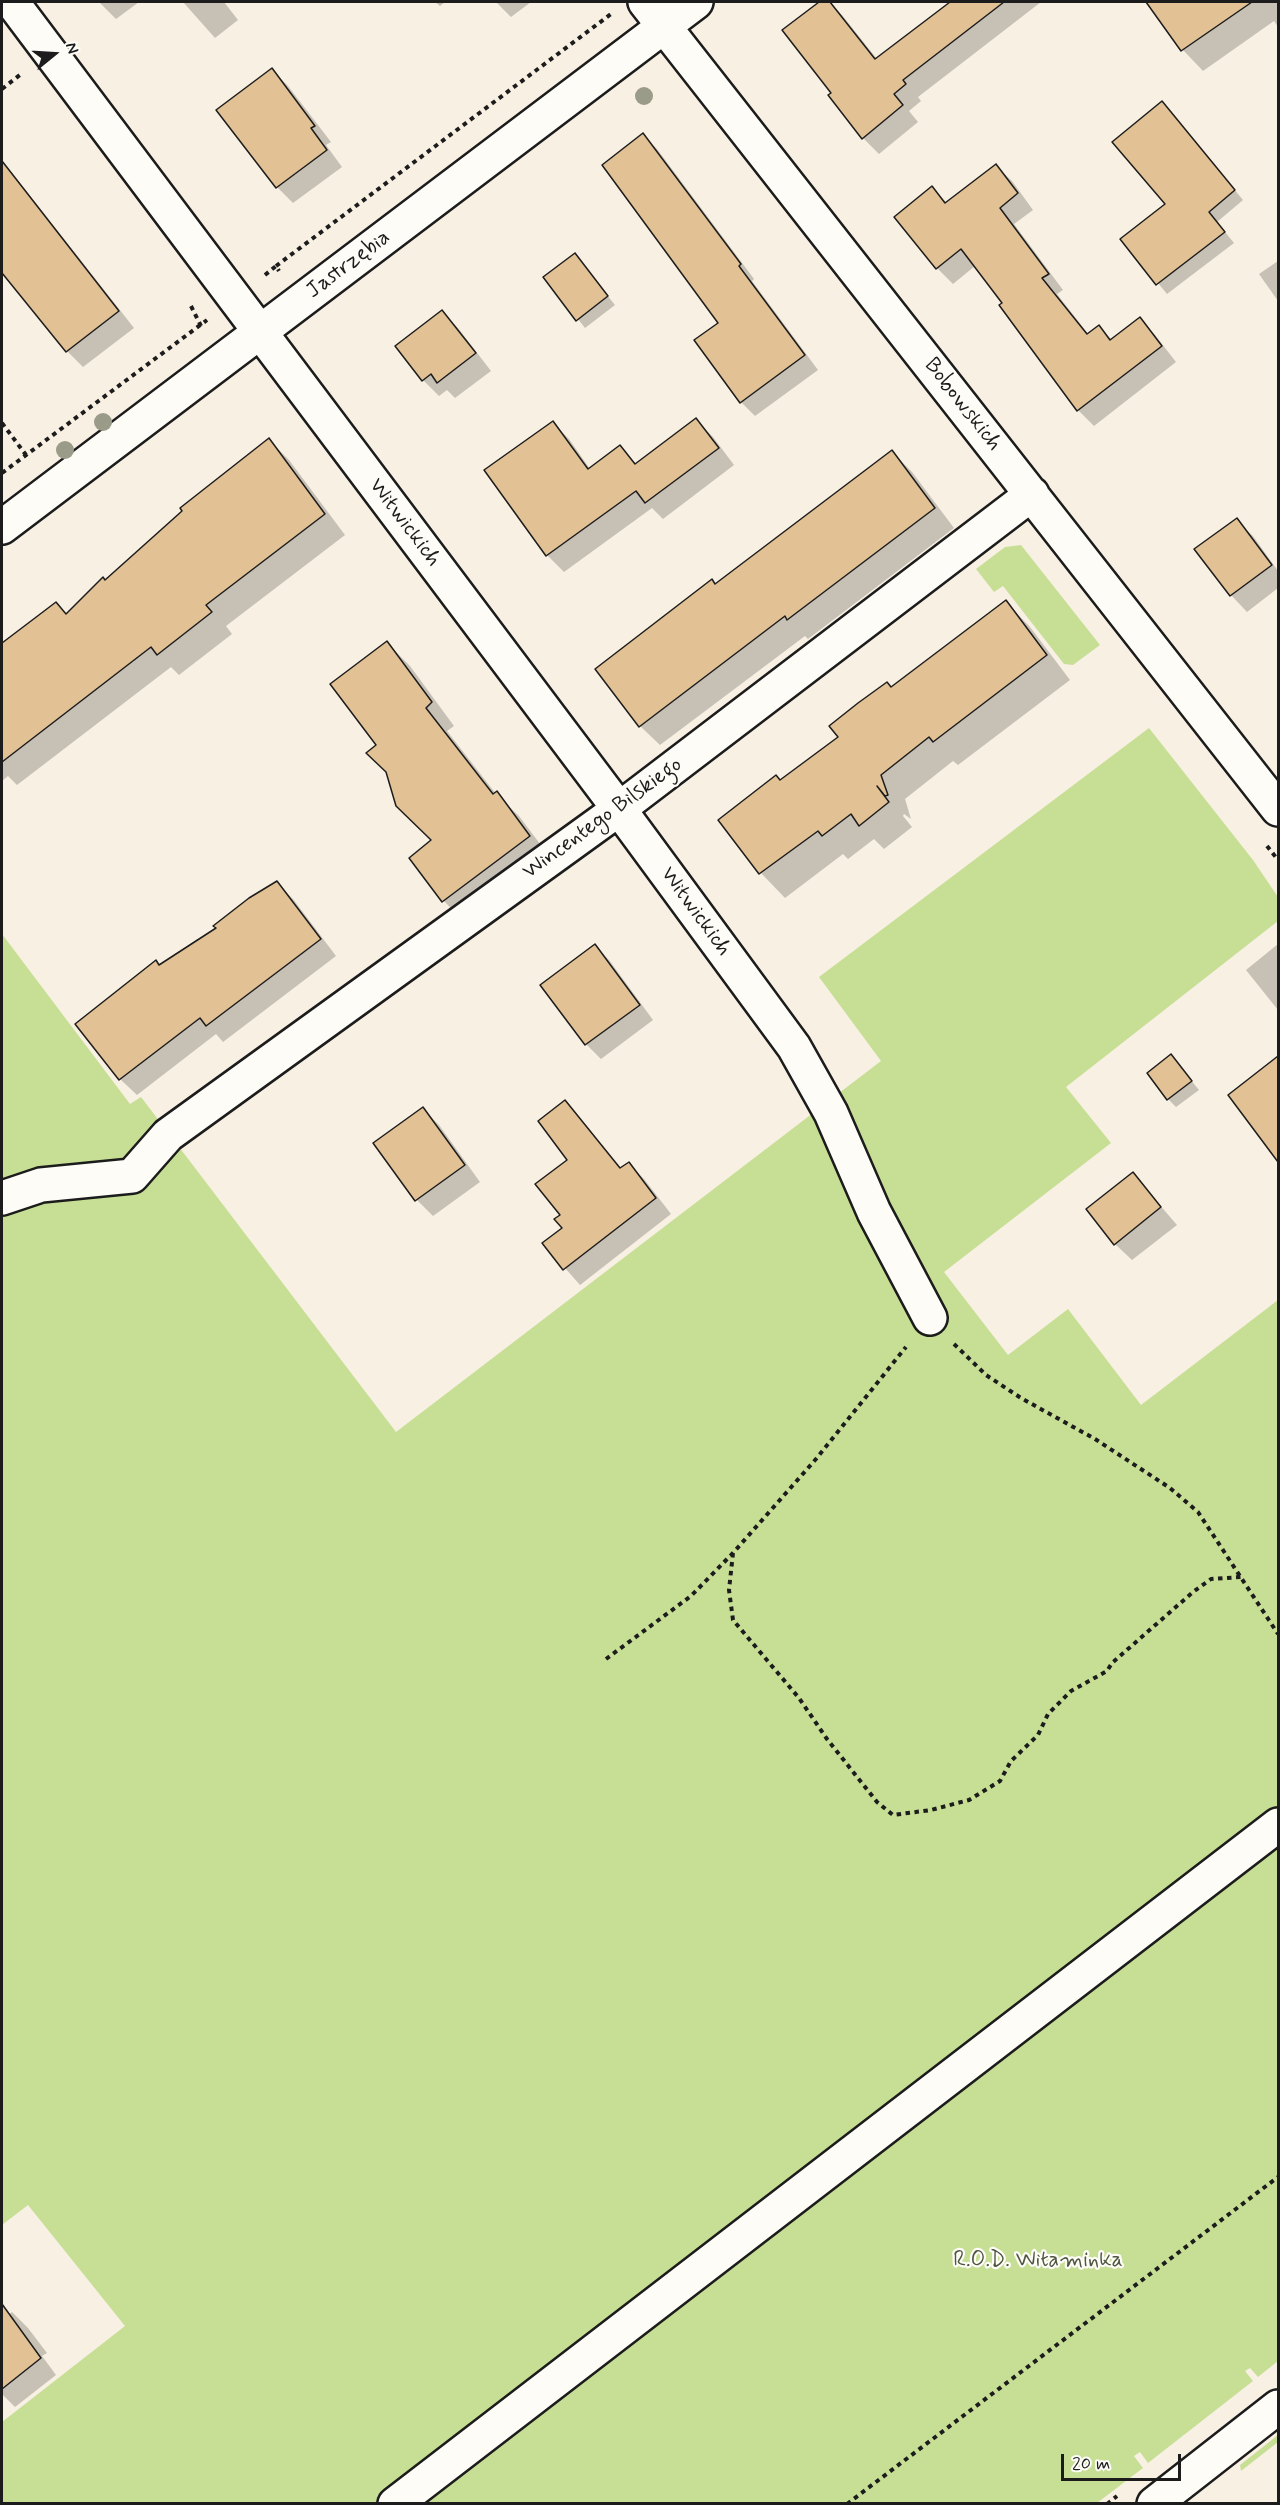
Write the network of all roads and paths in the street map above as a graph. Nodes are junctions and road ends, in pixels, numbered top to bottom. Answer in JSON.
{"nodes":[{"id":1,"x":12,"y":2,"type":"edge"},
{"id":2,"x":696,"y":2,"type":"edge"},
{"id":3,"x":611,"y":13,"type":"dead end"},
{"id":4,"x":655,"y":14,"type":"edge"},
{"id":5,"x":276,"y":266,"type":"junction"},
{"id":6,"x":235,"y":297,"type":"junction"},
{"id":7,"x":301,"y":301,"type":"junction"},
{"id":8,"x":261,"y":332,"type":"junction"},
{"id":9,"x":2,"y":423,"type":"edge"},
{"id":10,"x":26,"y":455,"type":"junction"},
{"id":11,"x":2,"y":473,"type":"edge"},
{"id":12,"x":52,"y":489,"type":"junction"},
{"id":13,"x":1032,"y":494,"type":"junction"},
{"id":14,"x":2,"y":527,"type":"edge"},
{"id":15,"x":619,"y":809,"type":"junction"},
{"id":16,"x":1278,"y":809,"type":"edge"},
{"id":17,"x":2,"y":1198,"type":"edge"},
{"id":18,"x":930,"y":1318,"type":"junction"},
{"id":19,"x":733,"y":1553,"type":"junction"},
{"id":20,"x":1241,"y":1577,"type":"junction"},
{"id":21,"x":1278,"y":1634,"type":"edge"},
{"id":22,"x":606,"y":1659,"type":"dead end"},
{"id":23,"x":1278,"y":1825,"type":"edge"},
{"id":24,"x":1278,"y":2177,"type":"edge"},
{"id":25,"x":1278,"y":2407,"type":"edge"},
{"id":26,"x":395,"y":2504,"type":"edge"},
{"id":27,"x":847,"y":2504,"type":"edge"},
{"id":28,"x":1154,"y":2504,"type":"edge"}],
"edges":[{"from":1,"to":6,"type":"street","name":"Witwickich"},
{"from":2,"to":4,"type":"street","name":"Jastrzębia"},
{"from":3,"to":5,"type":"path"},
{"from":4,"to":7,"type":"street","name":"Jastrzębia"},
{"from":4,"to":13,"type":"street","name":"Bobowskich"},
{"from":5,"to":6,"type":"path"},
{"from":5,"to":7,"type":"path"},
{"from":6,"to":8,"type":"street","name":"Witwickich"},
{"from":6,"to":10,"type":"path"},
{"from":7,"to":8,"type":"street","name":"Jastrzębia"},
{"from":8,"to":12,"type":"street","name":"Jastrzębia"},
{"from":8,"to":15,"type":"street","name":"Witwickich"},
{"from":9,"to":10,"type":"path"},
{"from":10,"to":11,"type":"path"},
{"from":10,"to":12,"type":"path"},
{"from":12,"to":14,"type":"street","name":"Jastrzębia"},
{"from":13,"to":15,"type":"street","name":"Wincentego Bilskiego"},
{"from":13,"to":16,"type":"street","name":"Bobowskich"},
{"from":15,"to":17,"type":"street","name":"Wincentego Bilskiego"},
{"from":15,"to":18,"type":"street","name":"Witwickich"},
{"from":18,"to":19,"type":"path"},
{"from":18,"to":20,"type":"path"},
{"from":19,"to":20,"type":"path"},
{"from":19,"to":22,"type":"path"},
{"from":20,"to":21,"type":"path"},
{"from":23,"to":26,"type":"street"},
{"from":24,"to":27,"type":"path"},
{"from":25,"to":28,"type":"street"}]}
